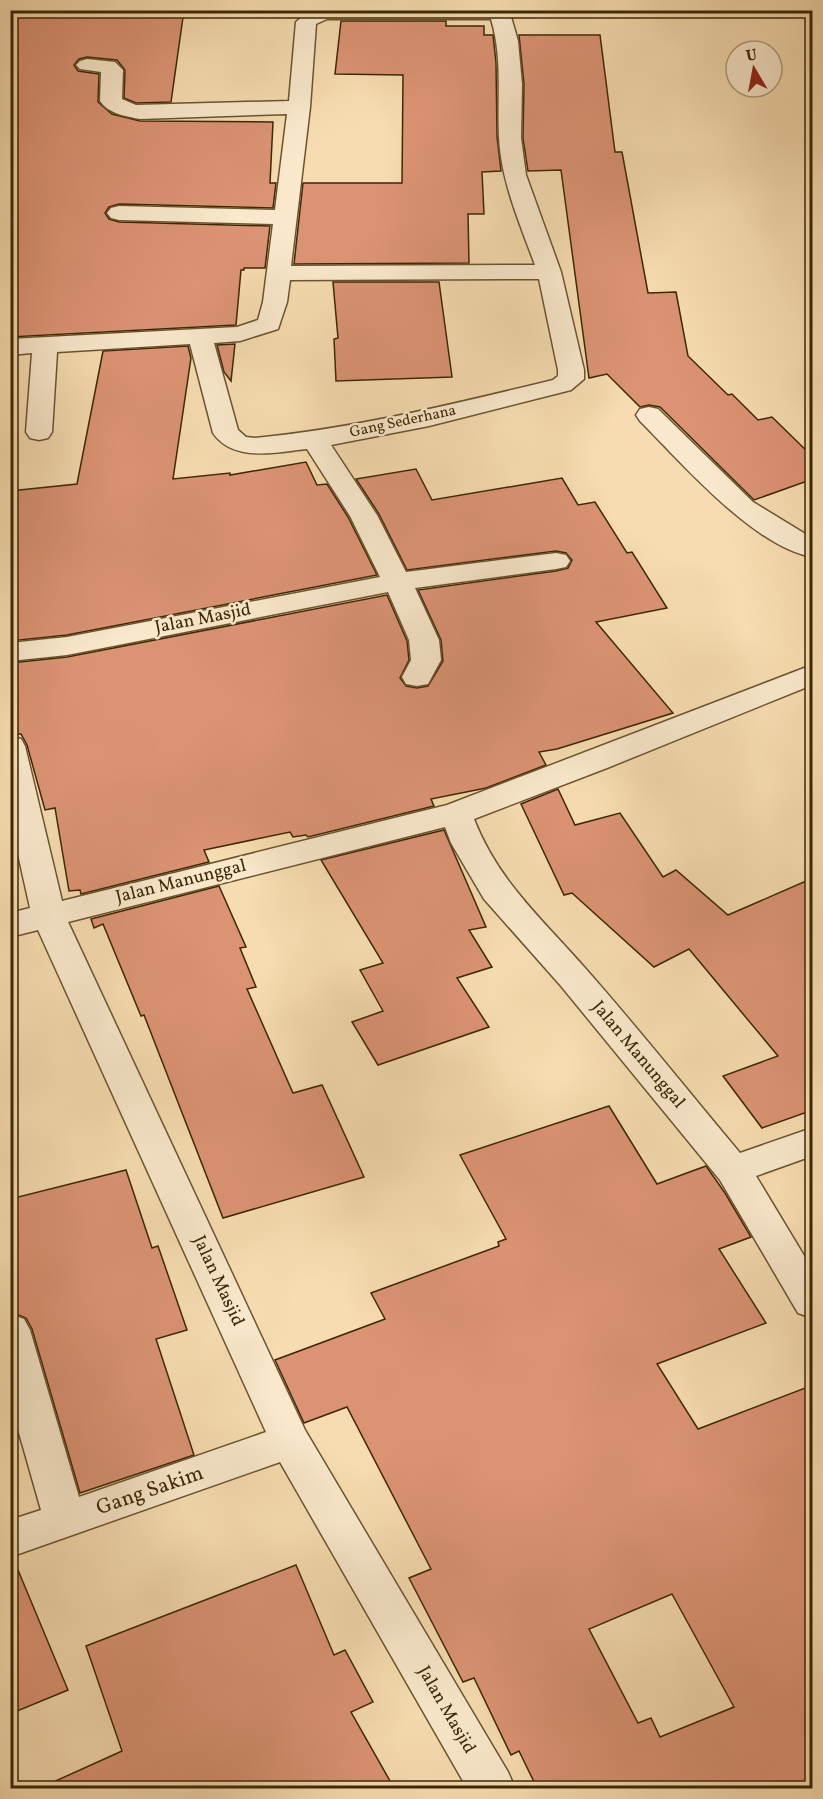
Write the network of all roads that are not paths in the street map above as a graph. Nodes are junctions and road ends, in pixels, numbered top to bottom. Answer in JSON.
{"nodes":[{"id":1,"x":500,"y":12,"type":"edge"},
{"id":2,"x":87,"y":65,"type":"dead end"},
{"id":3,"x":299,"y":107,"type":"junction"},
{"id":4,"x":119,"y":213,"type":"dead end"},
{"id":5,"x":284,"y":217,"type":"junction"},
{"id":6,"x":549,"y":272,"type":"junction"},
{"id":7,"x":278,"y":273,"type":"junction"},
{"id":8,"x":200,"y":336,"type":"junction"},
{"id":9,"x":45,"y":347,"type":"junction"},
{"id":10,"x":10,"y":348,"type":"edge"},
{"id":11,"x":649,"y":415,"type":"dead end"},
{"id":12,"x":39,"y":432,"type":"dead end"},
{"id":13,"x":315,"y":440,"type":"junction"},
{"id":14,"x":813,"y":549,"type":"edge"},
{"id":15,"x":556,"y":561,"type":"dead end"},
{"id":16,"x":396,"y":582,"type":"junction"},
{"id":17,"x":10,"y":652,"type":"edge"},
{"id":18,"x":813,"y":674,"type":"edge"},
{"id":19,"x":417,"y":676,"type":"dead end"},
{"id":20,"x":10,"y":746,"type":"edge"},
{"id":21,"x":456,"y":814,"type":"junction"},
{"id":22,"x":49,"y":917,"type":"junction"},
{"id":23,"x":10,"y":925,"type":"edge"},
{"id":24,"x":813,"y":1142,"type":"edge"},
{"id":25,"x":733,"y":1170,"type":"junction"},
{"id":26,"x":813,"y":1302,"type":"edge"},
{"id":27,"x":10,"y":1330,"type":"edge"},
{"id":28,"x":290,"y":1441,"type":"junction"},
{"id":29,"x":65,"y":1521,"type":"junction"},
{"id":30,"x":10,"y":1539,"type":"edge"},
{"id":31,"x":492,"y":1788,"type":"edge"}],
"edges":[{"from":1,"to":3,"type":"street","name":"Gang Sederhana"},
{"from":1,"to":6,"type":"street","name":"Gang Sederhana"},
{"from":2,"to":3,"type":"street"},
{"from":3,"to":5,"type":"street","name":"Gang Sederhana"},
{"from":4,"to":5,"type":"street"},
{"from":5,"to":7,"type":"street","name":"Gang Sederhana"},
{"from":6,"to":7,"type":"street"},
{"from":6,"to":13,"type":"street","name":"Gang Sederhana"},
{"from":7,"to":8,"type":"street","name":"Gang Sederhana"},
{"from":8,"to":9,"type":"street","name":"Gang Sederhana"},
{"from":8,"to":13,"type":"street","name":"Gang Sederhana"},
{"from":9,"to":10,"type":"street","name":"Gang Sederhana"},
{"from":9,"to":12,"type":"street"},
{"from":11,"to":14,"type":"street"},
{"from":13,"to":16,"type":"street"},
{"from":15,"to":16,"type":"street","name":"Jalan Masjid"},
{"from":16,"to":17,"type":"street","name":"Jalan Masjid"},
{"from":16,"to":19,"type":"street"},
{"from":18,"to":21,"type":"street","name":"Jalan Manunggal"},
{"from":20,"to":22,"type":"street","name":"Jalan Masjid"},
{"from":21,"to":22,"type":"street","name":"Jalan Manunggal"},
{"from":21,"to":25,"type":"street","name":"Jalan Manunggal"},
{"from":22,"to":23,"type":"street","name":"Jalan Manunggal"},
{"from":22,"to":28,"type":"street","name":"Jalan Masjid"},
{"from":24,"to":25,"type":"street"},
{"from":25,"to":26,"type":"street","name":"Jalan Manunggal"},
{"from":27,"to":29,"type":"street"},
{"from":28,"to":29,"type":"street","name":"Gang Sakim"},
{"from":28,"to":31,"type":"street","name":"Jalan Masjid"},
{"from":29,"to":30,"type":"street","name":"Gang Sakim"}]}
